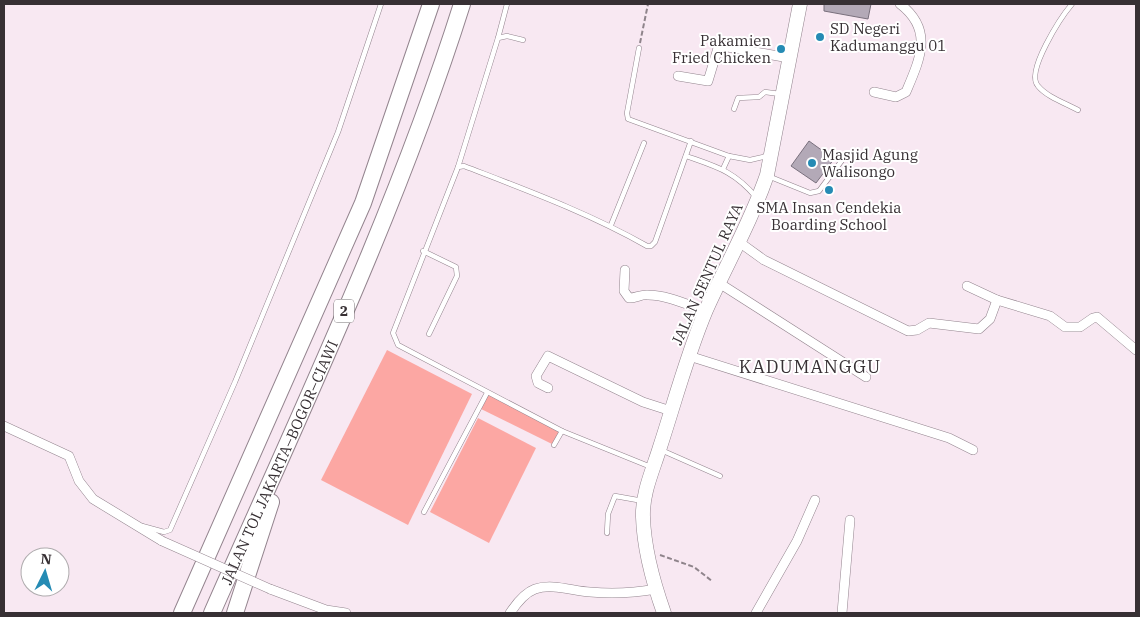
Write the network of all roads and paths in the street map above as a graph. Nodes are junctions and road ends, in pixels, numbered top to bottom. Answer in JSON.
{"nodes":[{"id":1,"x":381,"y":4,"type":"edge"},
{"id":2,"x":431,"y":4,"type":"edge"},
{"id":3,"x":462,"y":4,"type":"edge"},
{"id":4,"x":507,"y":4,"type":"edge"},
{"id":5,"x":648,"y":4,"type":"edge"},
{"id":6,"x":800,"y":4,"type":"edge"},
{"id":7,"x":900,"y":4,"type":"edge"},
{"id":8,"x":1072,"y":4,"type":"edge"},
{"id":9,"x":498,"y":38,"type":"junction"},
{"id":10,"x":523,"y":40,"type":"dead end"},
{"id":11,"x":639,"y":48,"type":"joint"},
{"id":12,"x":789,"y":58,"type":"junction"},
{"id":13,"x":678,"y":76,"type":"dead end"},
{"id":14,"x":874,"y":92,"type":"dead end"},
{"id":15,"x":784,"y":94,"type":"junction"},
{"id":16,"x":734,"y":109,"type":"dead end"},
{"id":17,"x":1078,"y":110,"type":"dead end"},
{"id":18,"x":691,"y":141,"type":"junction"},
{"id":19,"x":644,"y":143,"type":"dead end"},
{"id":20,"x":771,"y":155,"type":"junction"},
{"id":21,"x":686,"y":156,"type":"junction"},
{"id":22,"x":730,"y":156,"type":"junction"},
{"id":23,"x":843,"y":159,"type":"dead end"},
{"id":24,"x":458,"y":167,"type":"junction"},
{"id":25,"x":723,"y":169,"type":"junction"},
{"id":26,"x":767,"y":175,"type":"junction"},
{"id":27,"x":758,"y":200,"type":"junction"},
{"id":28,"x":611,"y":226,"type":"junction"},
{"id":29,"x":739,"y":242,"type":"junction"},
{"id":30,"x":423,"y":252,"type":"junction"},
{"id":31,"x":625,"y":270,"type":"dead end"},
{"id":32,"x":719,"y":283,"type":"junction"},
{"id":33,"x":967,"y":286,"type":"dead end"},
{"id":34,"x":997,"y":300,"type":"junction"},
{"id":35,"x":706,"y":311,"type":"junction"},
{"id":36,"x":430,"y":334,"type":"dead end"},
{"id":37,"x":1136,"y":350,"type":"edge"},
{"id":38,"x":688,"y":356,"type":"junction"},
{"id":39,"x":866,"y":377,"type":"dead end"},
{"id":40,"x":548,"y":388,"type":"dead end"},
{"id":41,"x":487,"y":392,"type":"junction"},
{"id":42,"x":302,"y":407,"type":"junction"},
{"id":43,"x":671,"y":411,"type":"junction"},
{"id":44,"x":4,"y":426,"type":"edge"},
{"id":45,"x":562,"y":431,"type":"junction"},
{"id":46,"x":554,"y":445,"type":"dead end"},
{"id":47,"x":660,"y":450,"type":"junction"},
{"id":48,"x":973,"y":450,"type":"dead end"},
{"id":49,"x":652,"y":467,"type":"junction"},
{"id":50,"x":720,"y":476,"type":"dead end"},
{"id":51,"x":815,"y":500,"type":"dead end"},
{"id":52,"x":644,"y":501,"type":"junction"},
{"id":53,"x":424,"y":512,"type":"dead end"},
{"id":54,"x":850,"y":520,"type":"dead end"},
{"id":55,"x":130,"y":522,"type":"junction"},
{"id":56,"x":607,"y":533,"type":"dead end"},
{"id":57,"x":647,"y":554,"type":"junction"},
{"id":58,"x":712,"y":581,"type":"dead end"},
{"id":59,"x":656,"y":589,"type":"junction"},
{"id":60,"x":182,"y":613,"type":"edge"},
{"id":61,"x":212,"y":613,"type":"edge"},
{"id":62,"x":235,"y":613,"type":"edge"},
{"id":63,"x":346,"y":613,"type":"edge"},
{"id":64,"x":510,"y":613,"type":"edge"},
{"id":65,"x":664,"y":613,"type":"edge"},
{"id":66,"x":756,"y":613,"type":"edge"},
{"id":67,"x":842,"y":613,"type":"edge"}],
"edges":[{"from":1,"to":55,"type":"lane"},
{"from":2,"to":60,"type":"highway","name":"JALAN TOL JAKARTA–BOGOR–CIAWI","number":"2"},
{"from":3,"to":42,"type":"highway","name":"JALAN TOL JAKARTA–BOGOR–CIAWI","number":"2"},
{"from":4,"to":9,"type":"lane"},
{"from":5,"to":11,"type":"path"},
{"from":6,"to":12,"type":"main road","name":"JALAN SENTUL RAYA"},
{"from":7,"to":14,"type":"street"},
{"from":8,"to":17,"type":"lane"},
{"from":9,"to":10,"type":"lane"},
{"from":9,"to":24,"type":"lane"},
{"from":11,"to":18,"type":"lane"},
{"from":12,"to":13,"type":"street"},
{"from":12,"to":15,"type":"main road","name":"JALAN SENTUL RAYA"},
{"from":15,"to":16,"type":"lane"},
{"from":15,"to":20,"type":"main road","name":"JALAN SENTUL RAYA"},
{"from":18,"to":21,"type":"lane"},
{"from":18,"to":22,"type":"lane"},
{"from":19,"to":28,"type":"lane"},
{"from":20,"to":22,"type":"lane"},
{"from":20,"to":26,"type":"main road","name":"JALAN SENTUL RAYA"},
{"from":21,"to":25,"type":"lane"},
{"from":21,"to":28,"type":"lane"},
{"from":22,"to":25,"type":"lane"},
{"from":23,"to":26,"type":"lane"},
{"from":24,"to":28,"type":"lane"},
{"from":24,"to":30,"type":"lane"},
{"from":25,"to":27,"type":"lane"},
{"from":26,"to":27,"type":"main road","name":"JALAN SENTUL RAYA"},
{"from":27,"to":29,"type":"main road","name":"JALAN SENTUL RAYA"},
{"from":29,"to":32,"type":"main road","name":"JALAN SENTUL RAYA"},
{"from":29,"to":34,"type":"street"},
{"from":30,"to":36,"type":"lane"},
{"from":30,"to":41,"type":"lane"},
{"from":31,"to":35,"type":"street"},
{"from":32,"to":35,"type":"main road","name":"JALAN SENTUL RAYA"},
{"from":32,"to":39,"type":"street"},
{"from":33,"to":34,"type":"street"},
{"from":34,"to":37,"type":"street"},
{"from":35,"to":38,"type":"main road","name":"JALAN SENTUL RAYA"},
{"from":38,"to":43,"type":"main road","name":"JALAN SENTUL RAYA"},
{"from":38,"to":48,"type":"street"},
{"from":40,"to":43,"type":"street"},
{"from":41,"to":45,"type":"lane"},
{"from":41,"to":53,"type":"lane"},
{"from":42,"to":61,"type":"highway","name":"JALAN TOL JAKARTA–BOGOR–CIAWI","number":"2"},
{"from":42,"to":62,"type":"highway"},
{"from":43,"to":47,"type":"main road","name":"JALAN SENTUL RAYA"},
{"from":44,"to":55,"type":"street"},
{"from":45,"to":46,"type":"lane"},
{"from":45,"to":49,"type":"lane"},
{"from":47,"to":49,"type":"main road","name":"JALAN SENTUL RAYA"},
{"from":47,"to":50,"type":"lane"},
{"from":49,"to":52,"type":"main road","name":"JALAN SENTUL RAYA"},
{"from":51,"to":66,"type":"street"},
{"from":52,"to":56,"type":"lane"},
{"from":52,"to":57,"type":"main road","name":"JALAN SENTUL RAYA"},
{"from":54,"to":67,"type":"street"},
{"from":55,"to":63,"type":"street","bridge":true},
{"from":57,"to":58,"type":"path"},
{"from":57,"to":59,"type":"main road","name":"JALAN SENTUL RAYA"},
{"from":59,"to":64,"type":"street"},
{"from":59,"to":65,"type":"main road","name":"JALAN SENTUL RAYA"}]}
